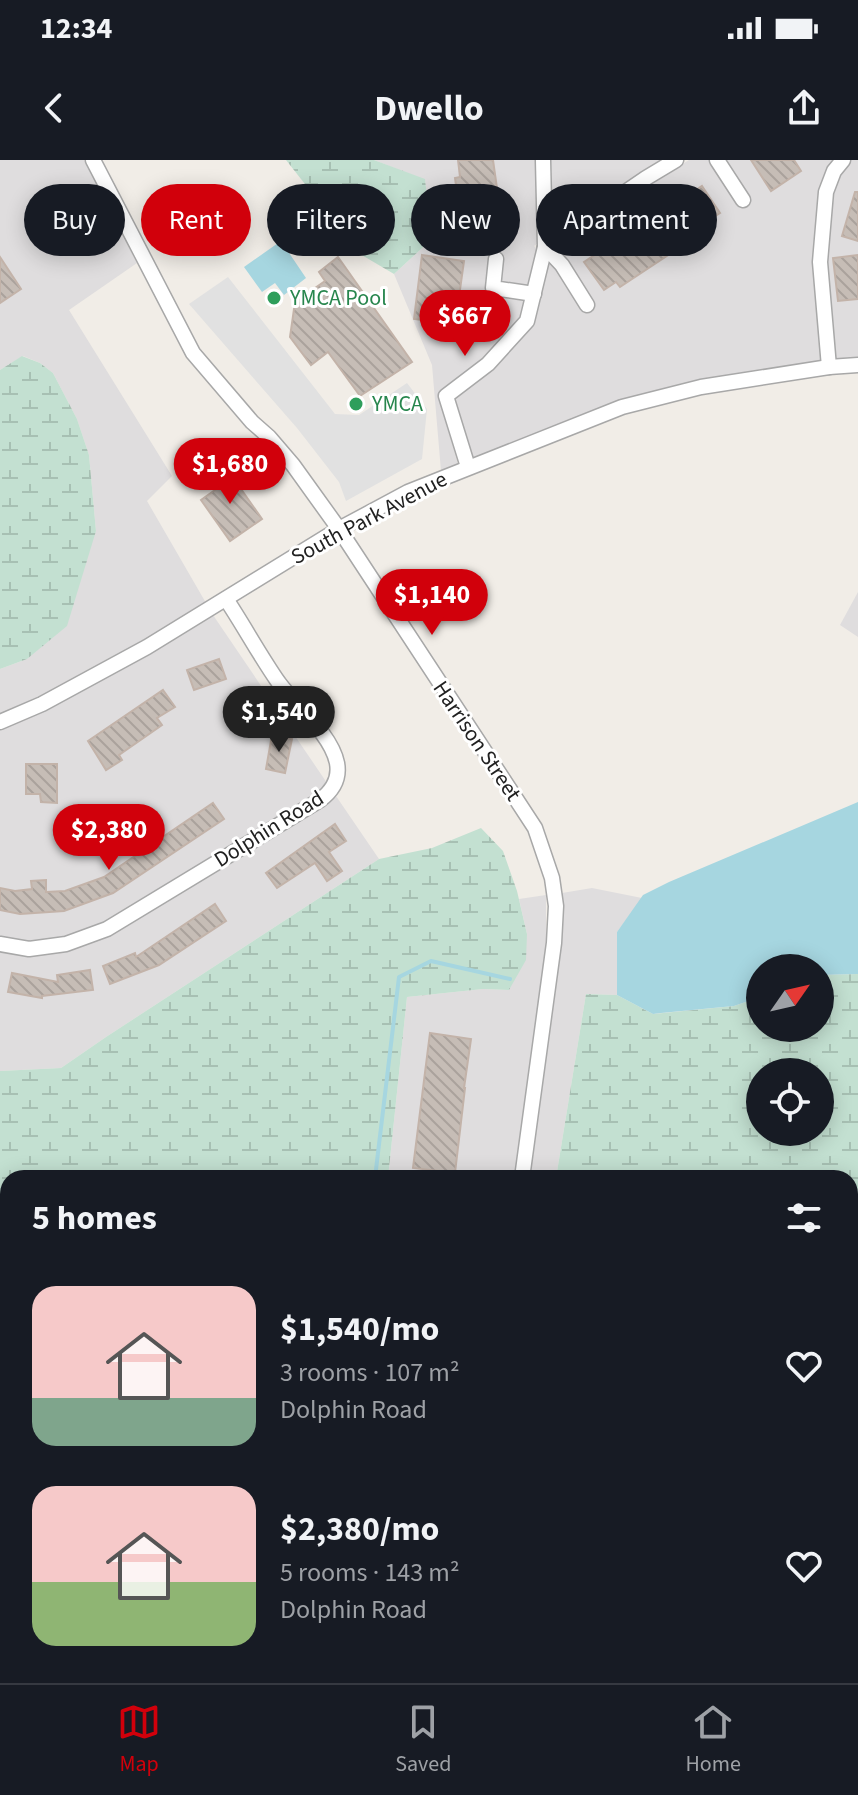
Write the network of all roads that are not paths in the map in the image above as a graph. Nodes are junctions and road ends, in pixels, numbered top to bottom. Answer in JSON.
{"nodes":[{"id":1,"x":93,"y":160,"type":"edge"},
{"id":2,"x":543,"y":160,"type":"edge"},
{"id":3,"x":676,"y":160,"type":"edge"},
{"id":4,"x":717,"y":160,"type":"edge"},
{"id":5,"x":843,"y":160,"type":"edge"},
{"id":6,"x":544,"y":184,"type":"edge"},
{"id":7,"x":637,"y":184,"type":"edge"},
{"id":8,"x":743,"y":200,"type":"dead end"},
{"id":9,"x":543,"y":256,"type":"edge"},
{"id":10,"x":554,"y":256,"type":"edge"},
{"id":11,"x":496,"y":259,"type":"dead end"},
{"id":12,"x":534,"y":294,"type":"junction"},
{"id":13,"x":587,"y":305,"type":"dead end"},
{"id":14,"x":858,"y":365,"type":"edge"},
{"id":15,"x":829,"y":367,"type":"junction"},
{"id":16,"x":468,"y":467,"type":"junction"},
{"id":17,"x":339,"y":529,"type":"junction"},
{"id":18,"x":226,"y":599,"type":"junction"},
{"id":19,"x":0,"y":722,"type":"edge"},
{"id":20,"x":0,"y":944,"type":"edge"},
{"id":21,"x":523,"y":1170,"type":"edge"}],
"edges":[{"from":1,"to":17,"type":"street","name":"Harrison Street"},
{"from":2,"to":6,"type":"street"},
{"from":3,"to":7,"type":"street"},
{"from":4,"to":8,"type":"street"},
{"from":5,"to":15,"type":"street"},
{"from":9,"to":12,"type":"street"},
{"from":10,"to":13,"type":"street"},
{"from":11,"to":12,"type":"street"},
{"from":12,"to":16,"type":"street"},
{"from":14,"to":15,"type":"street","name":"South Park Avenue"},
{"from":15,"to":16,"type":"street","name":"South Park Avenue"},
{"from":16,"to":17,"type":"street","name":"South Park Avenue"},
{"from":17,"to":18,"type":"street","name":"South Park Avenue"},
{"from":17,"to":21,"type":"street","name":"Harrison Street"},
{"from":18,"to":19,"type":"street","name":"South Park Avenue"},
{"from":18,"to":20,"type":"street","name":"Dolphin Road"}]}
